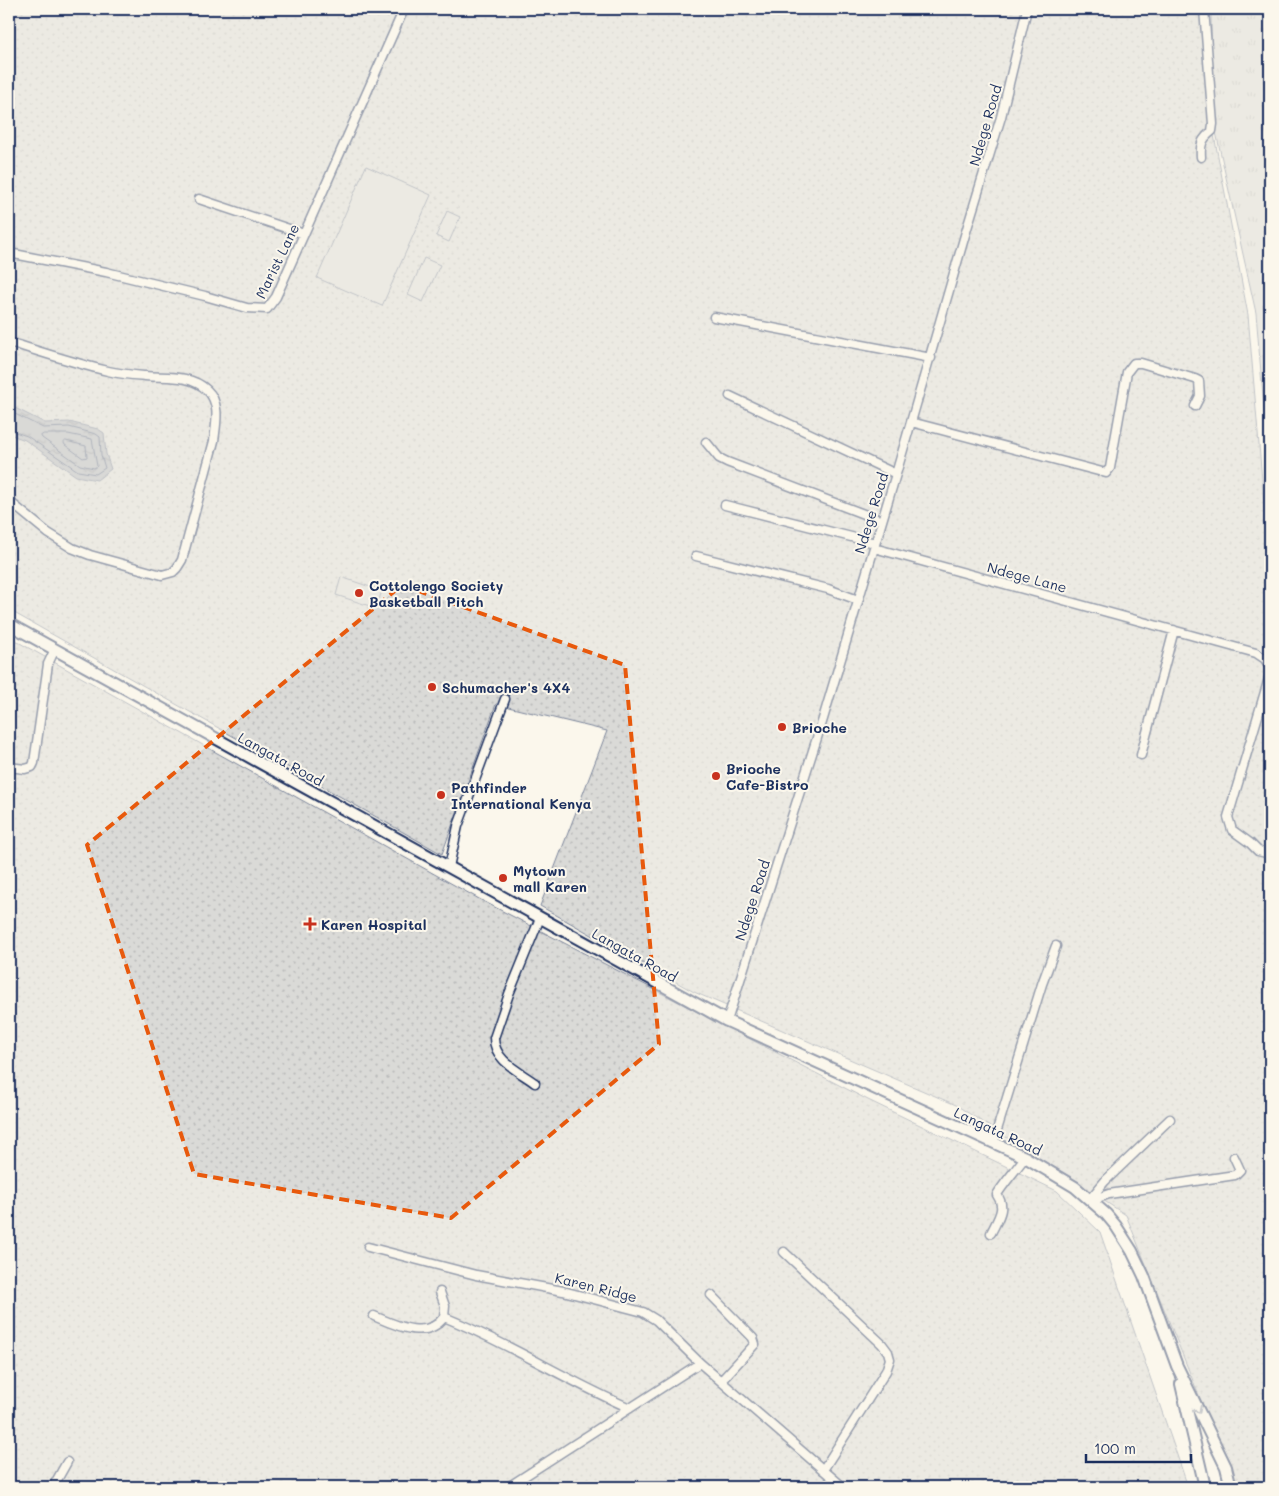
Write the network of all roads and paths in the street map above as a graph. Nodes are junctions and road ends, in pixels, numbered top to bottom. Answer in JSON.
{"nodes":[{"id":1,"x":404,"y":9,"type":"edge"},
{"id":2,"x":1027,"y":9,"type":"edge"},
{"id":3,"x":1204,"y":9,"type":"edge"},
{"id":4,"x":1201,"y":157,"type":"dead end"},
{"id":5,"x":199,"y":199,"type":"dead end"},
{"id":6,"x":304,"y":234,"type":"junction"},
{"id":7,"x":9,"y":253,"type":"edge"},
{"id":8,"x":714,"y":318,"type":"dead end"},
{"id":9,"x":9,"y":342,"type":"edge"},
{"id":10,"x":931,"y":358,"type":"junction"},
{"id":11,"x":730,"y":396,"type":"dead end"},
{"id":12,"x":1195,"y":406,"type":"dead end"},
{"id":13,"x":911,"y":422,"type":"junction"},
{"id":14,"x":706,"y":442,"type":"dead end"},
{"id":15,"x":896,"y":474,"type":"junction"},
{"id":16,"x":9,"y":501,"type":"edge"},
{"id":17,"x":725,"y":505,"type":"dead end"},
{"id":18,"x":882,"y":520,"type":"junction"},
{"id":19,"x":874,"y":546,"type":"junction"},
{"id":20,"x":696,"y":556,"type":"dead end"},
{"id":21,"x":858,"y":600,"type":"junction"},
{"id":22,"x":9,"y":624,"type":"edge"},
{"id":23,"x":1174,"y":630,"type":"junction"},
{"id":24,"x":55,"y":649,"type":"junction"},
{"id":25,"x":1270,"y":666,"type":"edge"},
{"id":26,"x":1270,"y":674,"type":"edge"},
{"id":27,"x":504,"y":700,"type":"dead end"},
{"id":28,"x":1141,"y":755,"type":"dead end"},
{"id":29,"x":9,"y":767,"type":"edge"},
{"id":30,"x":1270,"y":854,"type":"edge"},
{"id":31,"x":449,"y":867,"type":"junction"},
{"id":32,"x":540,"y":918,"type":"junction"},
{"id":33,"x":1056,"y":946,"type":"dead end"},
{"id":34,"x":727,"y":1021,"type":"junction"},
{"id":35,"x":535,"y":1083,"type":"dead end"},
{"id":36,"x":1170,"y":1120,"type":"dead end"},
{"id":37,"x":993,"y":1143,"type":"junction"},
{"id":38,"x":1025,"y":1157,"type":"junction"},
{"id":39,"x":1234,"y":1157,"type":"dead end"},
{"id":40,"x":1092,"y":1201,"type":"junction"},
{"id":41,"x":991,"y":1233,"type":"dead end"},
{"id":42,"x":368,"y":1247,"type":"dead end"},
{"id":43,"x":784,"y":1252,"type":"dead end"},
{"id":44,"x":440,"y":1292,"type":"dead end"},
{"id":45,"x":711,"y":1296,"type":"dead end"},
{"id":46,"x":374,"y":1316,"type":"dead end"},
{"id":47,"x":444,"y":1318,"type":"junction"},
{"id":48,"x":700,"y":1362,"type":"junction"},
{"id":49,"x":1177,"y":1366,"type":"junction"},
{"id":50,"x":721,"y":1381,"type":"junction"},
{"id":51,"x":630,"y":1408,"type":"junction"},
{"id":52,"x":67,"y":1462,"type":"dead end"},
{"id":53,"x":824,"y":1470,"type":"junction"},
{"id":54,"x":53,"y":1487,"type":"edge"},
{"id":55,"x":508,"y":1487,"type":"edge"},
{"id":56,"x":843,"y":1487,"type":"edge"},
{"id":57,"x":1205,"y":1487,"type":"edge"},
{"id":58,"x":1231,"y":1487,"type":"edge"}],
"edges":[{"from":1,"to":6,"type":"street","name":"Marist Lane"},
{"from":2,"to":10,"type":"street","name":"Ndege Road"},
{"from":3,"to":4,"type":"street"},
{"from":5,"to":6,"type":"street"},
{"from":6,"to":7,"type":"street","name":"Marist Lane"},
{"from":8,"to":10,"type":"street"},
{"from":9,"to":16,"type":"street"},
{"from":10,"to":13,"type":"street","name":"Ndege Road"},
{"from":11,"to":15,"type":"street"},
{"from":12,"to":13,"type":"street"},
{"from":13,"to":15,"type":"street","name":"Ndege Road"},
{"from":14,"to":18,"type":"street"},
{"from":15,"to":18,"type":"street","name":"Ndege Road"},
{"from":17,"to":19,"type":"street","name":"Ndege Lane"},
{"from":18,"to":19,"type":"street","name":"Ndege Road"},
{"from":19,"to":21,"type":"street","name":"Ndege Road"},
{"from":19,"to":23,"type":"street","name":"Ndege Lane"},
{"from":20,"to":21,"type":"street"},
{"from":21,"to":34,"type":"street","name":"Ndege Road"},
{"from":22,"to":24,"type":"main road","name":"Langata Road"},
{"from":23,"to":25,"type":"street","name":"Ndege Lane"},
{"from":23,"to":28,"type":"street"},
{"from":24,"to":29,"type":"street"},
{"from":24,"to":31,"type":"main road","name":"Langata Road"},
{"from":26,"to":30,"type":"street"},
{"from":27,"to":31,"type":"street"},
{"from":31,"to":32,"type":"main road","name":"Langata Road"},
{"from":32,"to":34,"type":"main road","name":"Langata Road"},
{"from":32,"to":35,"type":"street"},
{"from":33,"to":37,"type":"street"},
{"from":34,"to":37,"type":"main road","name":"Langata Road"},
{"from":36,"to":40,"type":"street"},
{"from":37,"to":38,"type":"main road","name":"Langata Road"},
{"from":38,"to":40,"type":"main road","name":"Langata Road"},
{"from":38,"to":41,"type":"street"},
{"from":39,"to":40,"type":"street"},
{"from":40,"to":49,"type":"main road","name":"Langata Road"},
{"from":42,"to":48,"type":"street","name":"Karen Ridge"},
{"from":43,"to":53,"type":"street"},
{"from":44,"to":47,"type":"street"},
{"from":45,"to":50,"type":"street"},
{"from":46,"to":47,"type":"street"},
{"from":47,"to":51,"type":"street"},
{"from":48,"to":50,"type":"street","name":"Karen Ridge"},
{"from":48,"to":51,"type":"street"},
{"from":49,"to":57,"type":"main road","name":"Langata Road"},
{"from":49,"to":58,"type":"main road","name":"Langata Road","one_way":true},
{"from":50,"to":53,"type":"street","name":"Karen Ridge"},
{"from":51,"to":55,"type":"street"},
{"from":52,"to":54,"type":"street"},
{"from":53,"to":56,"type":"street","name":"Karen Ridge"}]}
